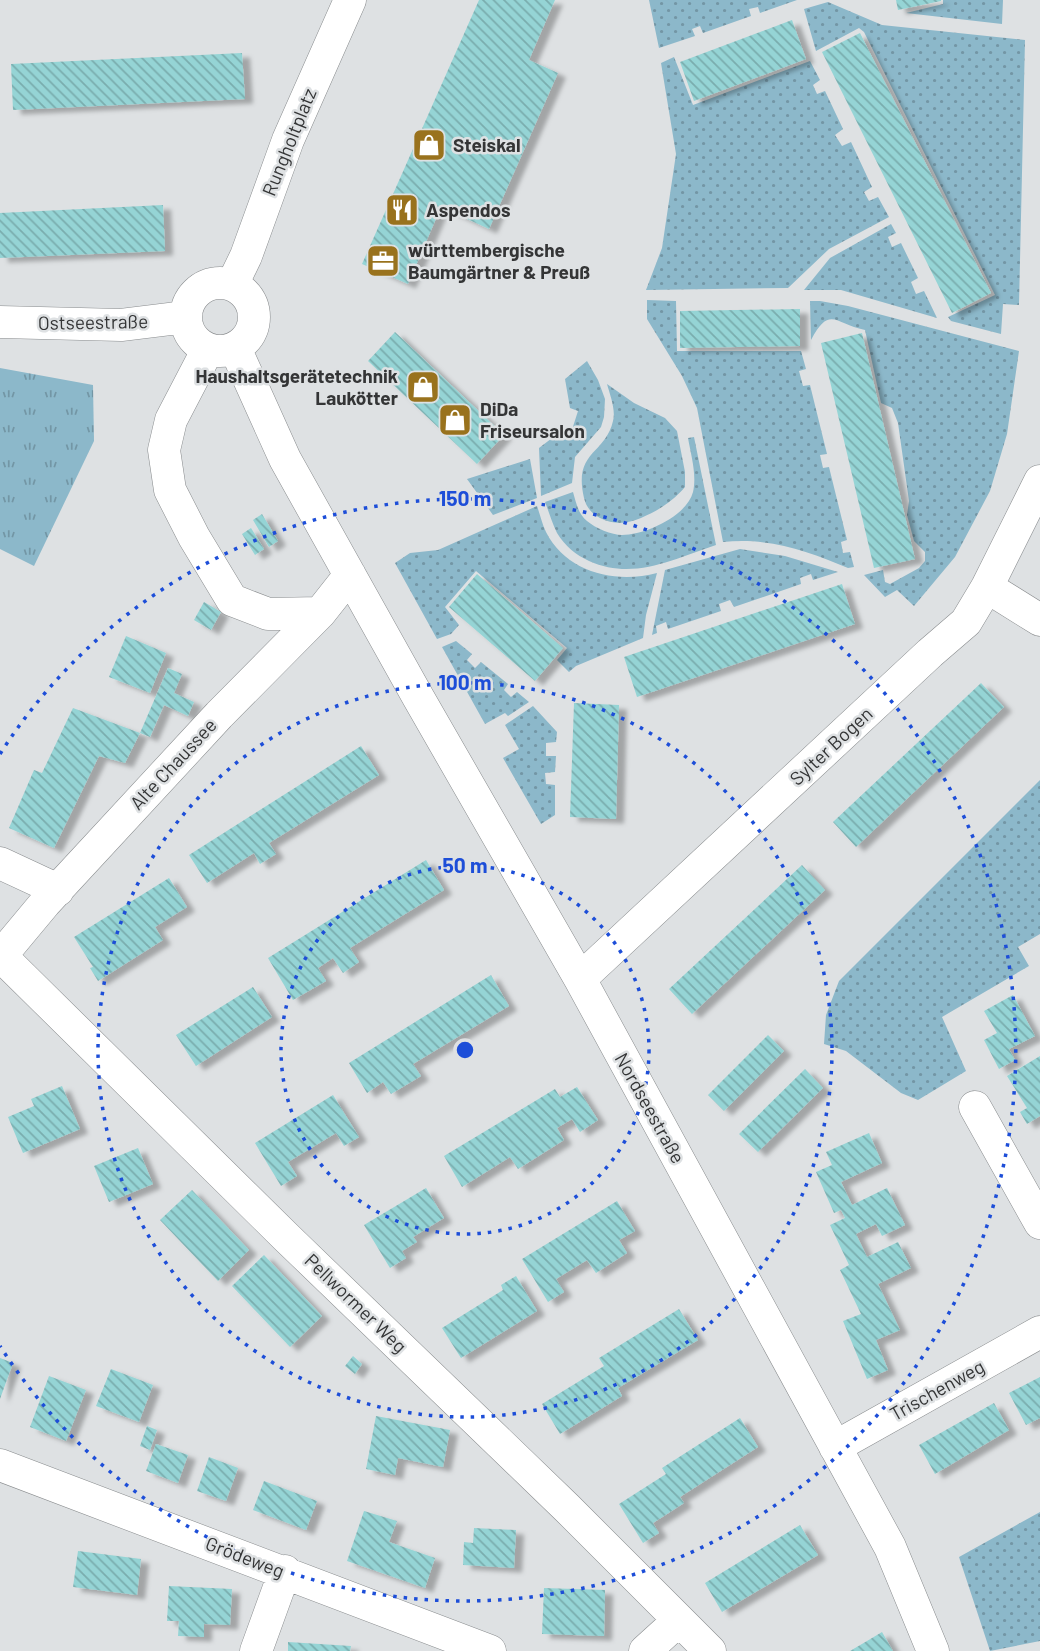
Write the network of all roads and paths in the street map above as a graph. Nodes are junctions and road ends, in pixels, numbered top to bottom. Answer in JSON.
{"nodes":[{"id":1,"x":350,"y":0,"type":"edge"},
{"id":2,"x":232,"y":285,"type":"junction"},
{"id":3,"x":186,"y":317,"type":"junction"},
{"id":4,"x":0,"y":323,"type":"edge"},
{"id":5,"x":222,"y":348,"type":"junction"},
{"id":6,"x":1040,"y":481,"type":"edge"},
{"id":7,"x":349,"y":575,"type":"junction"},
{"id":8,"x":987,"y":587,"type":"junction"},
{"id":9,"x":320,"y":613,"type":"junction"},
{"id":10,"x":1040,"y":620,"type":"edge"},
{"id":11,"x":0,"y":863,"type":"edge"},
{"id":12,"x":58,"y":890,"type":"junction"},
{"id":13,"x":1,"y":956,"type":"edge"},
{"id":14,"x":580,"y":979,"type":"junction"},
{"id":15,"x":975,"y":1107,"type":"dead end"},
{"id":16,"x":1040,"y":1223,"type":"edge"},
{"id":17,"x":1040,"y":1332,"type":"edge"},
{"id":18,"x":835,"y":1447,"type":"junction"},
{"id":19,"x":0,"y":1465,"type":"edge"},
{"id":20,"x":285,"y":1572,"type":"junction"},
{"id":21,"x":678,"y":1621,"type":"junction"},
{"id":22,"x":256,"y":1651,"type":"edge"},
{"id":23,"x":490,"y":1651,"type":"edge"},
{"id":24,"x":645,"y":1651,"type":"edge"},
{"id":25,"x":710,"y":1651,"type":"edge"},
{"id":26,"x":933,"y":1651,"type":"edge"}],
"edges":[{"from":1,"to":2,"type":"street","name":"Rungholtplatz"},
{"from":2,"to":3,"type":"street"},
{"from":2,"to":5,"type":"street"},
{"from":3,"to":4,"type":"street","name":"Ostseestraße"},
{"from":3,"to":5,"type":"street"},
{"from":5,"to":7,"type":"street"},
{"from":5,"to":9,"type":"street"},
{"from":6,"to":8,"type":"street","name":"Sylter Bogen"},
{"from":7,"to":9,"type":"street","name":"Alte Chaussee"},
{"from":7,"to":14,"type":"street","name":"Nordseestraße"},
{"from":8,"to":10,"type":"street"},
{"from":8,"to":14,"type":"street","name":"Sylter Bogen"},
{"from":9,"to":12,"type":"street","name":"Alte Chaussee"},
{"from":11,"to":12,"type":"street"},
{"from":12,"to":13,"type":"street","name":"Alte Chaussee"},
{"from":13,"to":21,"type":"street","name":"Pellwormer Weg"},
{"from":14,"to":18,"type":"street","name":"Nordseestraße"},
{"from":15,"to":16,"type":"street"},
{"from":17,"to":18,"type":"street","name":"Trischenweg"},
{"from":18,"to":26,"type":"street","name":"Nordseestraße"},
{"from":19,"to":20,"type":"street","name":"Grödeweg"},
{"from":20,"to":22,"type":"street"},
{"from":20,"to":23,"type":"street","name":"Grödeweg"},
{"from":21,"to":24,"type":"street"},
{"from":21,"to":25,"type":"street","name":"Pellwormer Weg"}]}
